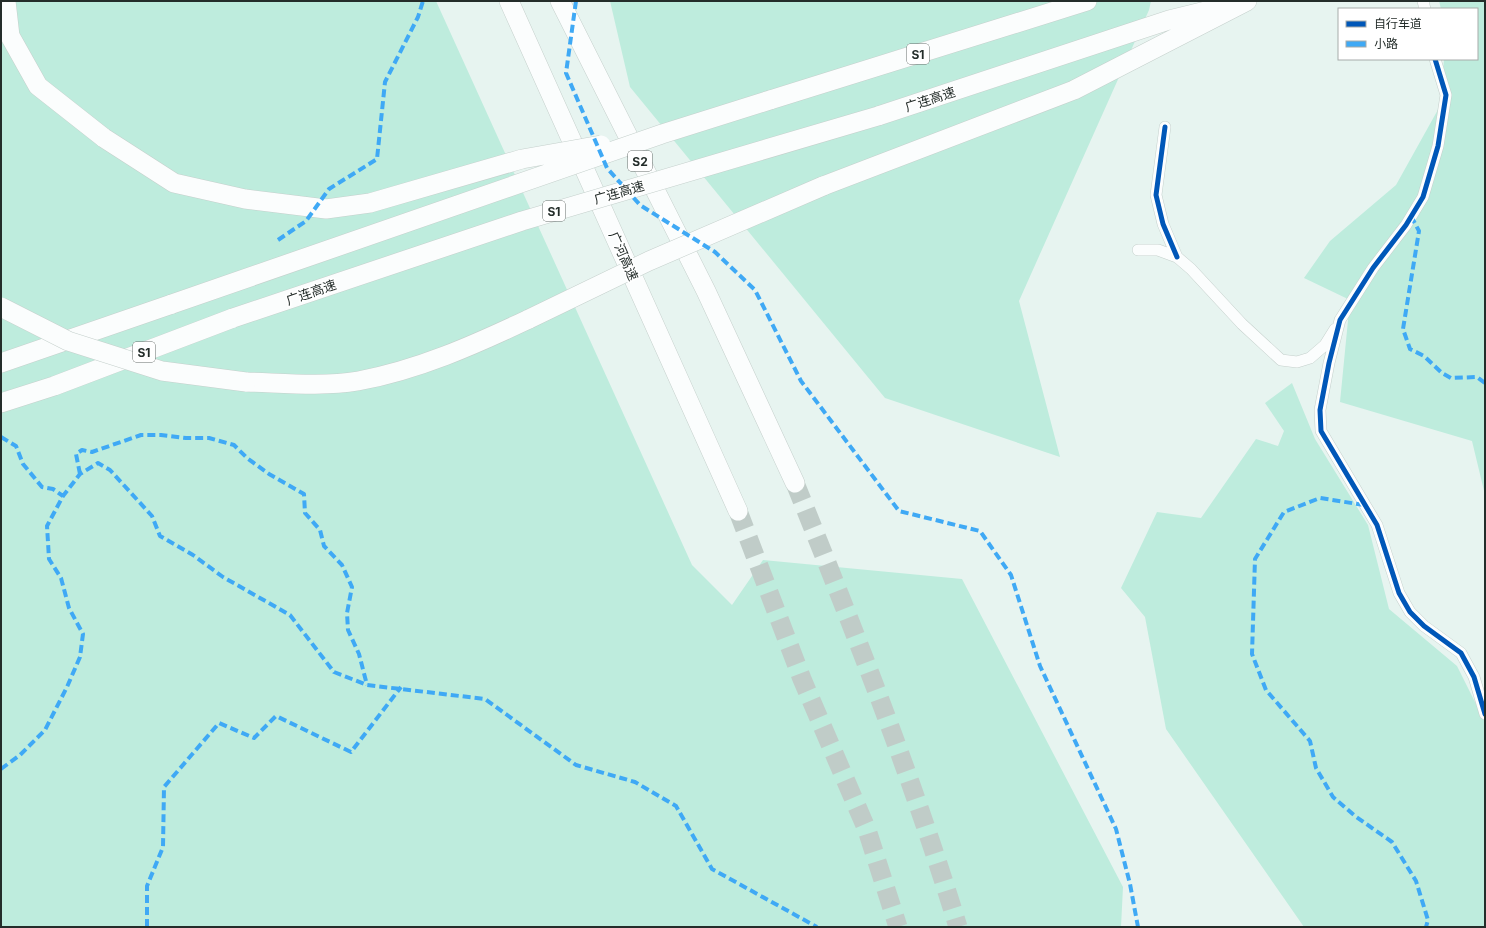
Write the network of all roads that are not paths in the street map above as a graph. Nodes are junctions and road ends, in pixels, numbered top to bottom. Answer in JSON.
{"nodes":[{"id":1,"x":6,"y":1,"type":"edge"},
{"id":2,"x":509,"y":1,"type":"edge"},
{"id":3,"x":560,"y":1,"type":"edge"},
{"id":4,"x":1087,"y":1,"type":"edge"},
{"id":5,"x":1246,"y":1,"type":"edge"},
{"id":6,"x":1435,"y":60,"type":"edge"},
{"id":7,"x":1165,"y":127,"type":"dead end"},
{"id":8,"x":662,"y":134,"type":"junction"},
{"id":9,"x":1138,"y":250,"type":"dead end"},
{"id":10,"x":1177,"y":257,"type":"junction"},
{"id":11,"x":1,"y":307,"type":"edge"},
{"id":12,"x":1340,"y":320,"type":"junction"},
{"id":13,"x":1,"y":364,"type":"edge"},
{"id":14,"x":1,"y":403,"type":"edge"},
{"id":15,"x":795,"y":484,"type":"tunnel mouth"},
{"id":16,"x":738,"y":511,"type":"tunnel mouth"},
{"id":17,"x":1485,"y":714,"type":"edge"}],
"edges":[{"from":1,"to":8,"type":"highway","bridge":true},
{"from":2,"to":16,"type":"highway","name":"广河高速","bridge":true},
{"from":3,"to":15,"type":"highway","number":"S2","bridge":true},
{"from":4,"to":8,"type":"highway","number":"S1","bridge":true},
{"from":5,"to":11,"type":"highway","bridge":true},
{"from":5,"to":14,"type":"highway","name":"广连高速","number":"S1","bridge":true},
{"from":6,"to":12,"type":"street"},
{"from":7,"to":10,"type":"street"},
{"from":8,"to":13,"type":"highway","number":"S1","bridge":true},
{"from":9,"to":10,"type":"street"},
{"from":10,"to":12,"type":"street"},
{"from":12,"to":17,"type":"street"}]}
